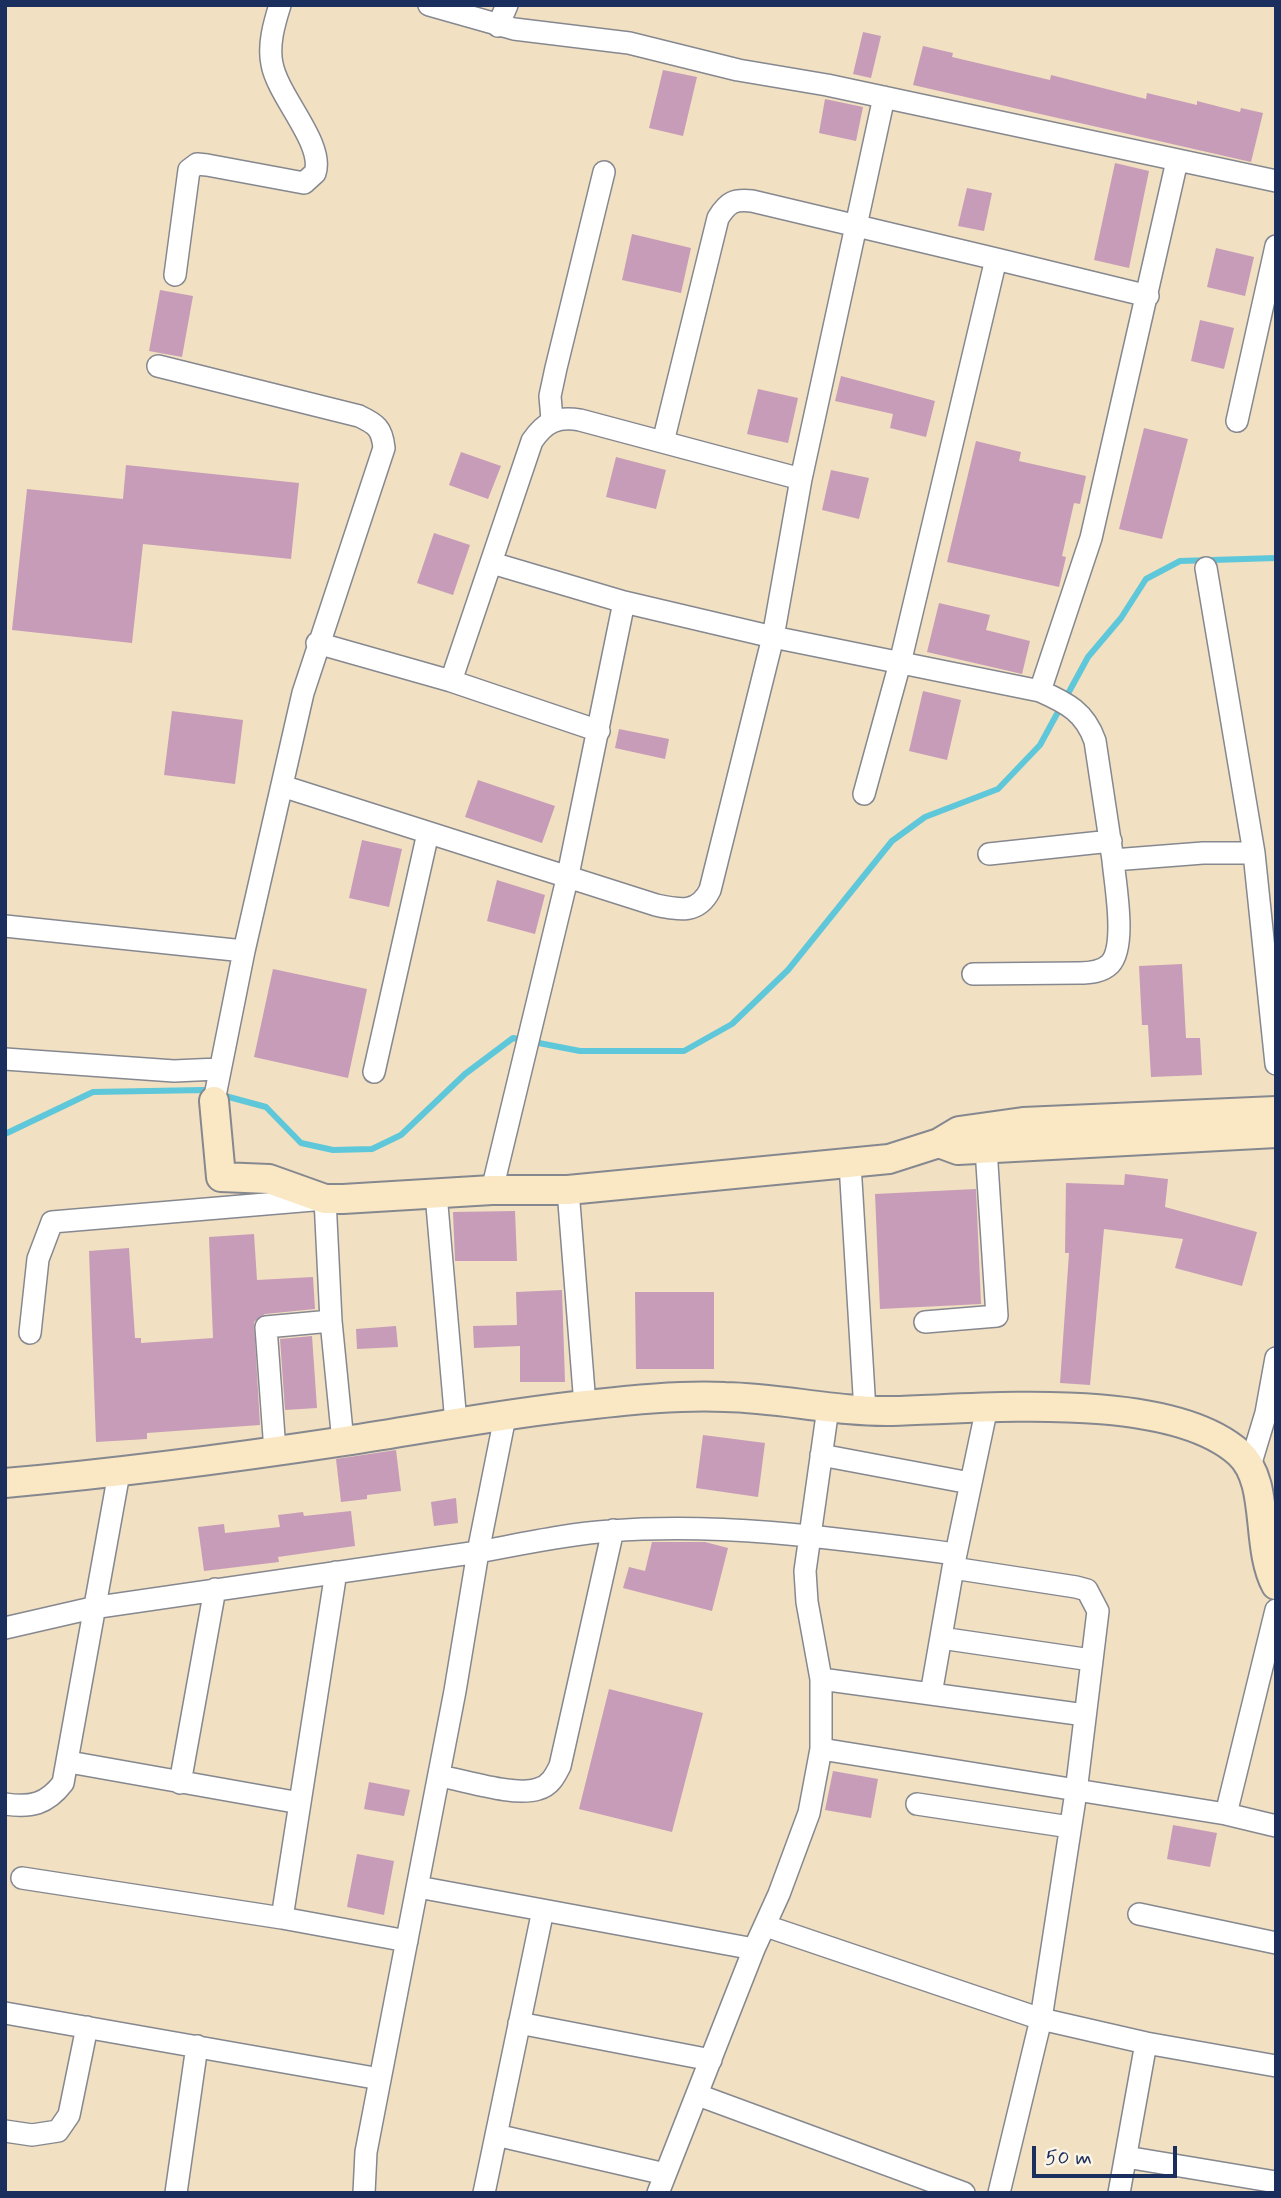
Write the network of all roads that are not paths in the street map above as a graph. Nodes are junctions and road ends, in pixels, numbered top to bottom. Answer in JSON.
{"nodes":[{"id":1,"x":280,"y":5,"type":"edge"},
{"id":2,"x":429,"y":5,"type":"edge"},
{"id":3,"x":507,"y":5,"type":"edge"},
{"id":4,"x":498,"y":26,"type":"junction"},
{"id":5,"x":884,"y":97,"type":"junction"},
{"id":6,"x":1177,"y":161,"type":"junction"},
{"id":7,"x":604,"y":172,"type":"dead end"},
{"id":8,"x":1276,"y":181,"type":"edge"},
{"id":9,"x":857,"y":225,"type":"junction"},
{"id":10,"x":1276,"y":246,"type":"edge"},
{"id":11,"x":996,"y":259,"type":"junction"},
{"id":12,"x":175,"y":275,"type":"dead end"},
{"id":13,"x":1148,"y":296,"type":"junction"},
{"id":14,"x":158,"y":366,"type":"dead end"},
{"id":15,"x":552,"y":420,"type":"junction"},
{"id":16,"x":1237,"y":421,"type":"dead end"},
{"id":17,"x":663,"y":442,"type":"junction"},
{"id":18,"x":801,"y":479,"type":"junction"},
{"id":19,"x":492,"y":563,"type":"junction"},
{"id":20,"x":1206,"y":568,"type":"dead end"},
{"id":21,"x":624,"y":602,"type":"junction"},
{"id":22,"x":774,"y":637,"type":"junction"},
{"id":23,"x":317,"y":643,"type":"junction"},
{"id":24,"x":900,"y":663,"type":"junction"},
{"id":25,"x":451,"y":681,"type":"junction"},
{"id":26,"x":1043,"y":692,"type":"junction"},
{"id":27,"x":598,"y":731,"type":"junction"},
{"id":28,"x":282,"y":786,"type":"junction"},
{"id":29,"x":864,"y":794,"type":"dead end"},
{"id":30,"x":428,"y":833,"type":"junction"},
{"id":31,"x":1112,"y":850,"type":"junction"},
{"id":32,"x":1254,"y":853,"type":"junction"},
{"id":33,"x":989,"y":854,"type":"dead end"},
{"id":34,"x":568,"y":876,"type":"junction"},
{"id":35,"x":5,"y":926,"type":"edge"},
{"id":36,"x":244,"y":951,"type":"junction"},
{"id":37,"x":1270,"y":966,"type":"edge"},
{"id":38,"x":973,"y":974,"type":"dead end"},
{"id":39,"x":5,"y":1059,"type":"edge"},
{"id":40,"x":1276,"y":1064,"type":"edge"},
{"id":41,"x":374,"y":1072,"type":"dead end"},
{"id":42,"x":216,"y":1084,"type":"junction"},
{"id":43,"x":1276,"y":1111,"type":"edge"},
{"id":44,"x":1276,"y":1133,"type":"edge"},
{"id":45,"x":939,"y":1143,"type":"junction"},
{"id":46,"x":986,"y":1149,"type":"junction"},
{"id":47,"x":850,"y":1164,"type":"junction"},
{"id":48,"x":492,"y":1190,"type":"junction"},
{"id":49,"x":568,"y":1190,"type":"junction"},
{"id":50,"x":436,"y":1194,"type":"junction"},
{"id":51,"x":325,"y":1199,"type":"junction"},
{"id":52,"x":331,"y":1321,"type":"junction"},
{"id":53,"x":925,"y":1322,"type":"dead end"},
{"id":54,"x":30,"y":1333,"type":"dead end"},
{"id":55,"x":1276,"y":1358,"type":"edge"},
{"id":56,"x":585,"y":1405,"type":"junction"},
{"id":57,"x":986,"y":1407,"type":"junction"},
{"id":58,"x":828,"y":1408,"type":"junction"},
{"id":59,"x":865,"y":1411,"type":"junction"},
{"id":60,"x":505,"y":1418,"type":"junction"},
{"id":61,"x":456,"y":1423,"type":"junction"},
{"id":62,"x":343,"y":1441,"type":"junction"},
{"id":63,"x":275,"y":1451,"type":"junction"},
{"id":64,"x":821,"y":1455,"type":"junction"},
{"id":65,"x":1250,"y":1466,"type":"junction"},
{"id":66,"x":119,"y":1473,"type":"junction"},
{"id":67,"x":5,"y":1483,"type":"edge"},
{"id":68,"x":970,"y":1483,"type":"junction"},
{"id":69,"x":613,"y":1530,"type":"junction"},
{"id":70,"x":809,"y":1534,"type":"junction"},
{"id":71,"x":478,"y":1552,"type":"junction"},
{"id":72,"x":954,"y":1561,"type":"junction"},
{"id":73,"x":336,"y":1572,"type":"junction"},
{"id":74,"x":1276,"y":1585,"type":"edge"},
{"id":75,"x":215,"y":1590,"type":"junction"},
{"id":76,"x":92,"y":1608,"type":"junction"},
{"id":77,"x":1276,"y":1610,"type":"edge"},
{"id":78,"x":5,"y":1628,"type":"edge"},
{"id":79,"x":941,"y":1638,"type":"junction"},
{"id":80,"x":1091,"y":1660,"type":"junction"},
{"id":81,"x":821,"y":1679,"type":"junction"},
{"id":82,"x":931,"y":1694,"type":"junction"},
{"id":83,"x":1085,"y":1715,"type":"junction"},
{"id":84,"x":821,"y":1749,"type":"junction"},
{"id":85,"x":69,"y":1762,"type":"junction"},
{"id":86,"x":439,"y":1776,"type":"junction"},
{"id":87,"x":180,"y":1783,"type":"junction"},
{"id":88,"x":1076,"y":1792,"type":"junction"},
{"id":89,"x":300,"y":1803,"type":"junction"},
{"id":90,"x":5,"y":1804,"type":"edge"},
{"id":91,"x":917,"y":1804,"type":"dead end"},
{"id":92,"x":1226,"y":1814,"type":"junction"},
{"id":93,"x":1276,"y":1826,"type":"edge"},
{"id":94,"x":1070,"y":1827,"type":"junction"},
{"id":95,"x":22,"y":1878,"type":"dead end"},
{"id":96,"x":418,"y":1887,"type":"junction"},
{"id":97,"x":543,"y":1910,"type":"junction"},
{"id":98,"x":1139,"y":1914,"type":"dead end"},
{"id":99,"x":282,"y":1918,"type":"junction"},
{"id":100,"x":766,"y":1926,"type":"junction"},
{"id":101,"x":407,"y":1941,"type":"junction"},
{"id":102,"x":1276,"y":1943,"type":"edge"},
{"id":103,"x":754,"y":1949,"type":"junction"},
{"id":104,"x":5,"y":2013,"type":"edge"},
{"id":105,"x":1041,"y":2019,"type":"junction"},
{"id":106,"x":519,"y":2023,"type":"junction"},
{"id":107,"x":87,"y":2028,"type":"junction"},
{"id":108,"x":1146,"y":2043,"type":"junction"},
{"id":109,"x":197,"y":2046,"type":"junction"},
{"id":110,"x":711,"y":2060,"type":"junction"},
{"id":111,"x":1276,"y":2066,"type":"edge"},
{"id":112,"x":380,"y":2078,"type":"junction"},
{"id":113,"x":698,"y":2095,"type":"junction"},
{"id":114,"x":5,"y":2131,"type":"edge"},
{"id":115,"x":496,"y":2135,"type":"junction"},
{"id":116,"x":1126,"y":2157,"type":"junction"},
{"id":117,"x":1276,"y":2182,"type":"edge"},
{"id":118,"x":662,"y":2183,"type":"edge"},
{"id":119,"x":176,"y":2193,"type":"edge"},
{"id":120,"x":364,"y":2193,"type":"edge"},
{"id":121,"x":484,"y":2193,"type":"edge"},
{"id":122,"x":964,"y":2193,"type":"edge"},
{"id":123,"x":999,"y":2193,"type":"edge"},
{"id":124,"x":1119,"y":2193,"type":"edge"}],
"edges":[{"from":1,"to":12,"type":"street"},
{"from":2,"to":4,"type":"street"},
{"from":3,"to":4,"type":"street"},
{"from":4,"to":5,"type":"street"},
{"from":5,"to":6,"type":"street"},
{"from":5,"to":9,"type":"street"},
{"from":6,"to":8,"type":"street"},
{"from":6,"to":13,"type":"street"},
{"from":7,"to":15,"type":"street"},
{"from":9,"to":11,"type":"street"},
{"from":9,"to":17,"type":"street"},
{"from":9,"to":18,"type":"street"},
{"from":10,"to":16,"type":"street"},
{"from":11,"to":13,"type":"street"},
{"from":11,"to":24,"type":"street"},
{"from":13,"to":26,"type":"street"},
{"from":14,"to":23,"type":"street"},
{"from":15,"to":17,"type":"street"},
{"from":15,"to":19,"type":"street"},
{"from":17,"to":18,"type":"street"},
{"from":18,"to":22,"type":"street"},
{"from":19,"to":21,"type":"street"},
{"from":19,"to":25,"type":"street"},
{"from":20,"to":32,"type":"street"},
{"from":21,"to":22,"type":"street"},
{"from":21,"to":27,"type":"street"},
{"from":22,"to":24,"type":"street"},
{"from":22,"to":34,"type":"street"},
{"from":23,"to":25,"type":"street"},
{"from":23,"to":28,"type":"street"},
{"from":24,"to":26,"type":"street"},
{"from":24,"to":29,"type":"street"},
{"from":25,"to":27,"type":"street"},
{"from":26,"to":31,"type":"street"},
{"from":27,"to":34,"type":"street"},
{"from":28,"to":30,"type":"street"},
{"from":28,"to":36,"type":"street"},
{"from":30,"to":34,"type":"street"},
{"from":30,"to":41,"type":"street"},
{"from":31,"to":32,"type":"street"},
{"from":31,"to":33,"type":"street"},
{"from":31,"to":38,"type":"street"},
{"from":32,"to":37,"type":"street"},
{"from":34,"to":48,"type":"street"},
{"from":35,"to":36,"type":"street"},
{"from":36,"to":42,"type":"street"},
{"from":37,"to":40,"type":"street"},
{"from":39,"to":42,"type":"street"},
{"from":42,"to":51,"type":"street"},
{"from":43,"to":45,"type":"street"},
{"from":44,"to":46,"type":"street"},
{"from":45,"to":46,"type":"street"},
{"from":45,"to":47,"type":"street"},
{"from":46,"to":53,"type":"street"},
{"from":47,"to":49,"type":"street"},
{"from":47,"to":59,"type":"street"},
{"from":48,"to":49,"type":"street"},
{"from":48,"to":50,"type":"street"},
{"from":49,"to":56,"type":"street"},
{"from":50,"to":51,"type":"street"},
{"from":50,"to":61,"type":"street"},
{"from":51,"to":52,"type":"street"},
{"from":51,"to":54,"type":"street"},
{"from":52,"to":62,"type":"street"},
{"from":52,"to":63,"type":"street"},
{"from":55,"to":65,"type":"street"},
{"from":56,"to":58,"type":"street"},
{"from":56,"to":60,"type":"street"},
{"from":57,"to":59,"type":"street"},
{"from":57,"to":65,"type":"street"},
{"from":57,"to":68,"type":"street"},
{"from":58,"to":59,"type":"street"},
{"from":58,"to":64,"type":"street"},
{"from":60,"to":61,"type":"street"},
{"from":60,"to":71,"type":"street"},
{"from":61,"to":62,"type":"street"},
{"from":62,"to":63,"type":"street"},
{"from":63,"to":66,"type":"street"},
{"from":64,"to":68,"type":"street"},
{"from":64,"to":70,"type":"street"},
{"from":65,"to":74,"type":"street"},
{"from":66,"to":67,"type":"street"},
{"from":66,"to":76,"type":"street"},
{"from":68,"to":72,"type":"street"},
{"from":69,"to":70,"type":"street"},
{"from":69,"to":71,"type":"street"},
{"from":69,"to":86,"type":"street"},
{"from":70,"to":72,"type":"street"},
{"from":70,"to":81,"type":"street"},
{"from":71,"to":73,"type":"street"},
{"from":71,"to":86,"type":"street"},
{"from":72,"to":79,"type":"street"},
{"from":72,"to":80,"type":"street"},
{"from":73,"to":75,"type":"street"},
{"from":73,"to":89,"type":"street"},
{"from":75,"to":76,"type":"street"},
{"from":75,"to":87,"type":"street"},
{"from":76,"to":78,"type":"street"},
{"from":76,"to":85,"type":"street"},
{"from":77,"to":92,"type":"street"},
{"from":79,"to":80,"type":"street"},
{"from":79,"to":82,"type":"street"},
{"from":80,"to":83,"type":"street"},
{"from":81,"to":82,"type":"street"},
{"from":81,"to":84,"type":"street"},
{"from":82,"to":83,"type":"street"},
{"from":83,"to":88,"type":"street"},
{"from":84,"to":88,"type":"street"},
{"from":84,"to":100,"type":"street"},
{"from":85,"to":87,"type":"street"},
{"from":85,"to":90,"type":"street"},
{"from":86,"to":96,"type":"street"},
{"from":87,"to":89,"type":"street"},
{"from":88,"to":92,"type":"street"},
{"from":88,"to":94,"type":"street"},
{"from":89,"to":99,"type":"street"},
{"from":91,"to":94,"type":"street"},
{"from":92,"to":93,"type":"street"},
{"from":94,"to":105,"type":"street"},
{"from":95,"to":99,"type":"street"},
{"from":96,"to":97,"type":"street"},
{"from":96,"to":101,"type":"street"},
{"from":97,"to":103,"type":"street"},
{"from":97,"to":106,"type":"street"},
{"from":98,"to":102,"type":"street"},
{"from":99,"to":101,"type":"street"},
{"from":100,"to":103,"type":"street"},
{"from":100,"to":105,"type":"street"},
{"from":101,"to":112,"type":"street"},
{"from":103,"to":110,"type":"street"},
{"from":104,"to":107,"type":"street"},
{"from":105,"to":108,"type":"street"},
{"from":105,"to":123,"type":"street"},
{"from":106,"to":110,"type":"street"},
{"from":106,"to":115,"type":"street"},
{"from":107,"to":109,"type":"street"},
{"from":107,"to":114,"type":"street"},
{"from":108,"to":111,"type":"street"},
{"from":108,"to":116,"type":"street"},
{"from":109,"to":112,"type":"street"},
{"from":109,"to":119,"type":"street"},
{"from":110,"to":113,"type":"street"},
{"from":112,"to":120,"type":"street"},
{"from":113,"to":118,"type":"street"},
{"from":113,"to":122,"type":"street"},
{"from":115,"to":118,"type":"street"},
{"from":115,"to":121,"type":"street"},
{"from":116,"to":117,"type":"street"},
{"from":116,"to":124,"type":"street"}]}
